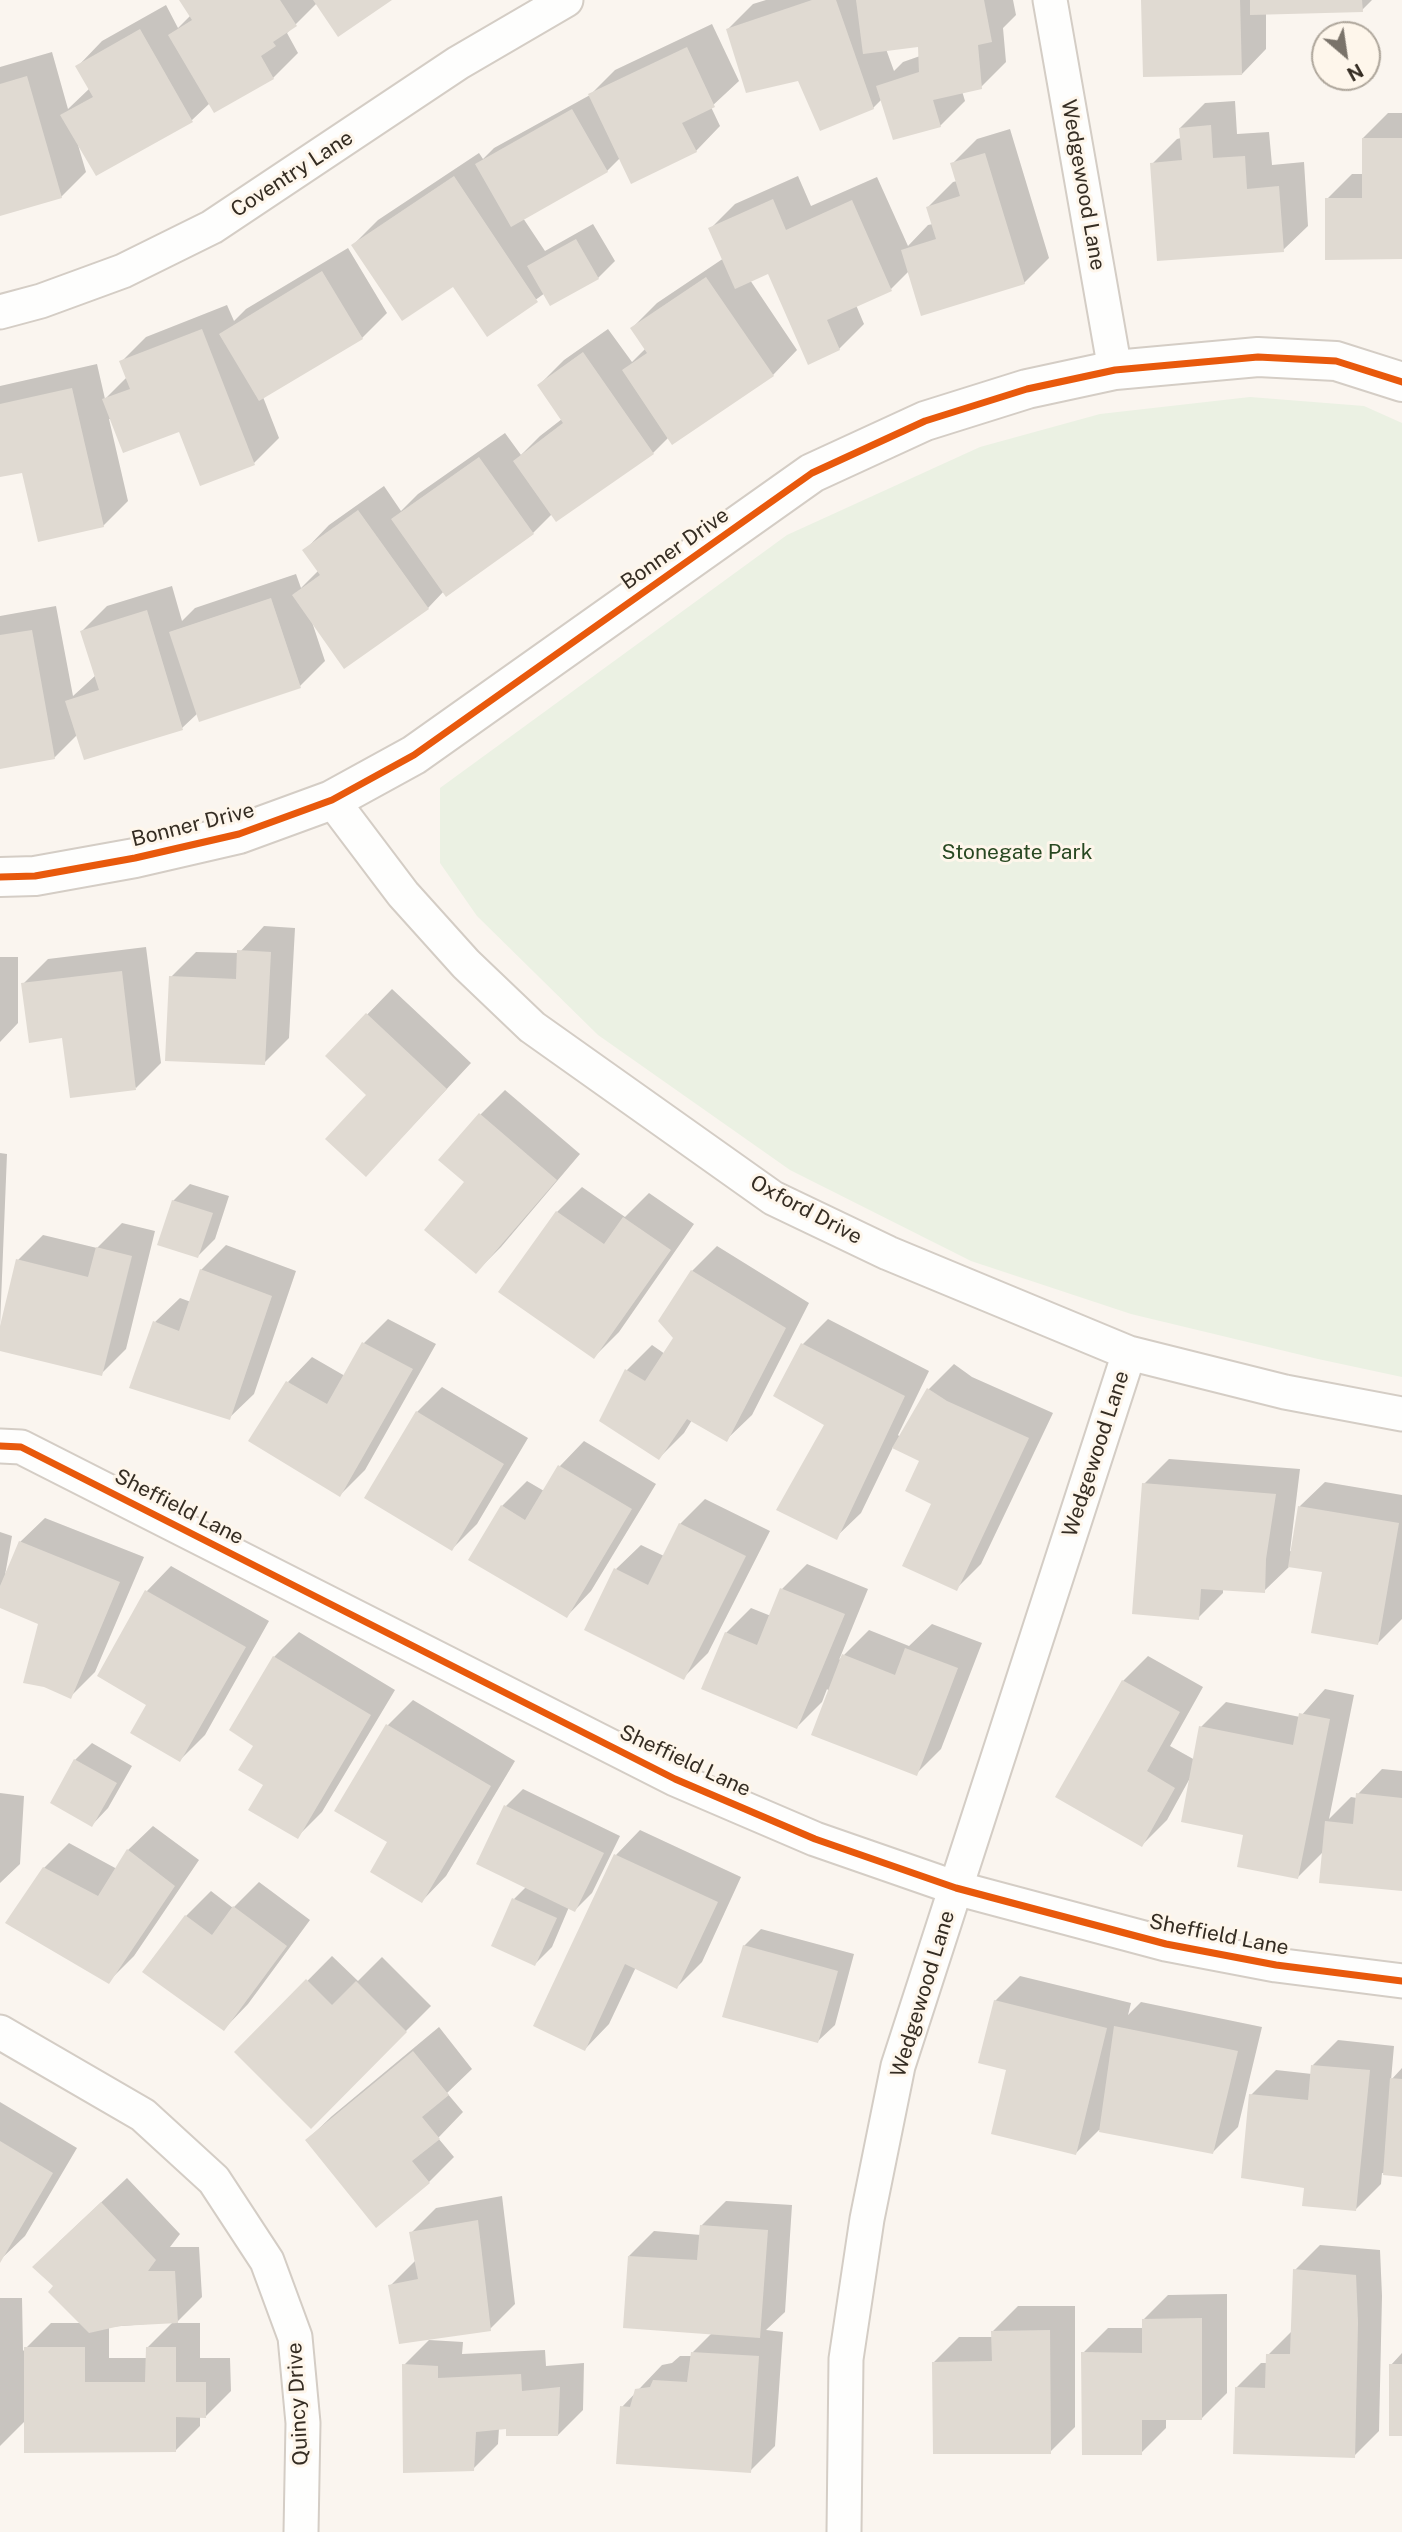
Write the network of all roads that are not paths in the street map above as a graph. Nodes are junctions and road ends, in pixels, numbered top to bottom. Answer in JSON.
{"nodes":[{"id":1,"x":566,"y":0,"type":"edge"},
{"id":2,"x":1050,"y":0,"type":"edge"},
{"id":3,"x":0,"y":312,"type":"edge"},
{"id":4,"x":1115,"y":370,"type":"junction"},
{"id":5,"x":1402,"y":382,"type":"edge"},
{"id":6,"x":332,"y":800,"type":"junction"},
{"id":7,"x":0,"y":877,"type":"edge"},
{"id":8,"x":1129,"y":1353,"type":"junction"},
{"id":9,"x":1402,"y":1414,"type":"edge"},
{"id":10,"x":0,"y":1446,"type":"edge"},
{"id":11,"x":957,"y":1888,"type":"junction"},
{"id":12,"x":1402,"y":1981,"type":"edge"},
{"id":13,"x":0,"y":2032,"type":"edge"},
{"id":14,"x":301,"y":2532,"type":"edge"},
{"id":15,"x":844,"y":2532,"type":"edge"}],
"edges":[{"from":1,"to":3,"type":"street","name":"Coventry Lane"},
{"from":2,"to":4,"type":"street","name":"Wedgewood Lane"},
{"from":4,"to":5,"type":"street","name":"Bonner Drive"},
{"from":4,"to":6,"type":"street","name":"Bonner Drive"},
{"from":6,"to":7,"type":"street","name":"Bonner Drive"},
{"from":6,"to":8,"type":"street","name":"Oxford Drive"},
{"from":8,"to":9,"type":"street","name":"Oxford Drive"},
{"from":8,"to":11,"type":"street","name":"Wedgewood Lane"},
{"from":10,"to":11,"type":"street","name":"Sheffield Lane"},
{"from":11,"to":12,"type":"street","name":"Sheffield Lane"},
{"from":11,"to":15,"type":"street","name":"Wedgewood Lane"},
{"from":13,"to":14,"type":"street","name":"Quincy Drive"}]}
